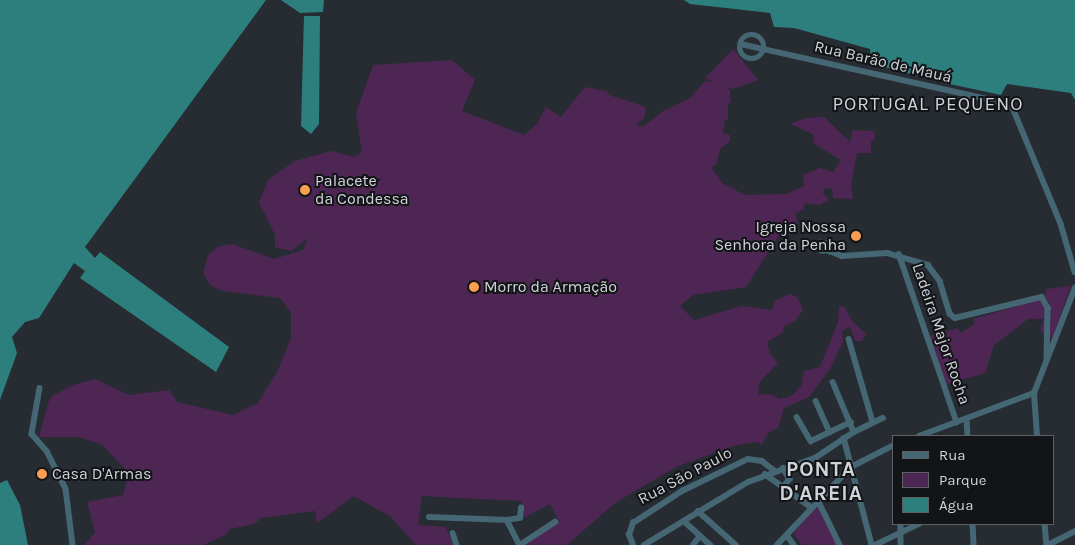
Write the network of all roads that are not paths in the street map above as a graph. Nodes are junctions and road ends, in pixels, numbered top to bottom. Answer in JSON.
{"nodes":[{"id":1,"x":741,"y":44,"type":"junction"},
{"id":2,"x":764,"y":49,"type":"junction"},
{"id":3,"x":832,"y":251,"type":"dead end"},
{"id":4,"x":899,"y":254,"type":"junction"},
{"id":5,"x":1075,"y":272,"type":"edge"},
{"id":6,"x":1075,"y":288,"type":"edge"},
{"id":7,"x":849,"y":339,"type":"dead end"},
{"id":8,"x":1047,"y":358,"type":"junction"},
{"id":9,"x":834,"y":382,"type":"dead end"},
{"id":10,"x":40,"y":388,"type":"dead end"},
{"id":11,"x":1034,"y":393,"type":"junction"},
{"id":12,"x":816,"y":401,"type":"dead end"},
{"id":13,"x":797,"y":417,"type":"dead end"},
{"id":14,"x":883,"y":418,"type":"dead end"},
{"id":15,"x":967,"y":419,"type":"junction"},
{"id":16,"x":851,"y":422,"type":"junction"},
{"id":17,"x":874,"y":422,"type":"junction"},
{"id":18,"x":957,"y":422,"type":"junction"},
{"id":19,"x":830,"y":432,"type":"junction"},
{"id":20,"x":854,"y":432,"type":"junction"},
{"id":21,"x":922,"y":435,"type":"edge"},
{"id":22,"x":968,"y":435,"type":"edge"},
{"id":23,"x":1037,"y":435,"type":"edge"},
{"id":24,"x":844,"y":438,"type":"junction"},
{"id":25,"x":892,"y":446,"type":"edge"},
{"id":26,"x":851,"y":467,"type":"junction"},
{"id":27,"x":783,"y":468,"type":"junction"},
{"id":28,"x":774,"y":470,"type":"junction"},
{"id":29,"x":765,"y":474,"type":"junction"},
{"id":30,"x":785,"y":486,"type":"junction"},
{"id":31,"x":818,"y":500,"type":"junction"},
{"id":32,"x":811,"y":506,"type":"junction"},
{"id":33,"x":521,"y":508,"type":"dead end"},
{"id":34,"x":698,"y":512,"type":"junction"},
{"id":35,"x":429,"y":517,"type":"dead end"},
{"id":36,"x":507,"y":520,"type":"junction"},
{"id":37,"x":684,"y":521,"type":"junction"},
{"id":38,"x":555,"y":522,"type":"dead end"},
{"id":39,"x":901,"y":525,"type":"edge"},
{"id":40,"x":917,"y":525,"type":"edge"},
{"id":41,"x":973,"y":525,"type":"edge"},
{"id":42,"x":1045,"y":525,"type":"edge"},
{"id":43,"x":1075,"y":531,"type":"edge"},
{"id":44,"x":901,"y":532,"type":"junction"},
{"id":45,"x":453,"y":533,"type":"dead end"},
{"id":46,"x":700,"y":536,"type":"junction"},
{"id":47,"x":787,"y":536,"type":"junction"},
{"id":48,"x":73,"y":545,"type":"edge"},
{"id":49,"x":457,"y":545,"type":"edge"},
{"id":50,"x":520,"y":545,"type":"edge"},
{"id":51,"x":633,"y":545,"type":"edge"},
{"id":52,"x":644,"y":545,"type":"edge"},
{"id":53,"x":693,"y":545,"type":"edge"},
{"id":54,"x":710,"y":545,"type":"edge"},
{"id":55,"x":736,"y":545,"type":"edge"},
{"id":56,"x":777,"y":545,"type":"edge"},
{"id":57,"x":794,"y":545,"type":"edge"},
{"id":58,"x":840,"y":545,"type":"edge"},
{"id":59,"x":874,"y":545,"type":"edge"},
{"id":60,"x":901,"y":545,"type":"edge"},
{"id":61,"x":974,"y":545,"type":"edge"},
{"id":62,"x":1047,"y":545,"type":"edge"}],
"edges":[{"from":1,"to":2,"type":"street","name":"Rua Barão de Mauá"},
{"from":1,"to":2,"type":"street"},
{"from":1,"to":2,"type":"street"},
{"from":2,"to":5,"type":"street","name":"Rua Barão de Mauá"},
{"from":3,"to":4,"type":"street"},
{"from":4,"to":8,"type":"street"},
{"from":4,"to":18,"type":"street","name":"Ladeira Major Rocha"},
{"from":6,"to":8,"type":"street"},
{"from":7,"to":17,"type":"street"},
{"from":8,"to":11,"type":"street"},
{"from":9,"to":16,"type":"street"},
{"from":10,"to":48,"type":"street"},
{"from":11,"to":15,"type":"street"},
{"from":11,"to":23,"type":"street"},
{"from":12,"to":19,"type":"street"},
{"from":13,"to":19,"type":"street"},
{"from":14,"to":17,"type":"street"},
{"from":15,"to":18,"type":"street"},
{"from":15,"to":22,"type":"street"},
{"from":16,"to":19,"type":"street"},
{"from":16,"to":20,"type":"street"},
{"from":17,"to":20,"type":"street"},
{"from":18,"to":21,"type":"street"},
{"from":20,"to":24,"type":"street"},
{"from":24,"to":26,"type":"street"},
{"from":24,"to":27,"type":"street"},
{"from":25,"to":26,"type":"street"},
{"from":26,"to":31,"type":"street"},
{"from":26,"to":59,"type":"street"},
{"from":27,"to":28,"type":"street"},
{"from":27,"to":30,"type":"street"},
{"from":28,"to":29,"type":"street"},
{"from":28,"to":51,"type":"street","name":"Rua São Paulo"},
{"from":29,"to":30,"type":"street"},
{"from":29,"to":34,"type":"street"},
{"from":30,"to":32,"type":"street"},
{"from":31,"to":32,"type":"street"},
{"from":31,"to":58,"type":"street"},
{"from":32,"to":47,"type":"street"},
{"from":33,"to":36,"type":"street"},
{"from":34,"to":37,"type":"street"},
{"from":34,"to":55,"type":"street"},
{"from":35,"to":36,"type":"street"},
{"from":36,"to":50,"type":"street"},
{"from":37,"to":46,"type":"street"},
{"from":37,"to":52,"type":"street"},
{"from":38,"to":50,"type":"street"},
{"from":39,"to":44,"type":"street"},
{"from":40,"to":44,"type":"street"},
{"from":41,"to":61,"type":"street"},
{"from":42,"to":62,"type":"street"},
{"from":43,"to":62,"type":"street"},
{"from":44,"to":59,"type":"street"},
{"from":44,"to":60,"type":"street"},
{"from":45,"to":49,"type":"street"},
{"from":46,"to":53,"type":"street"},
{"from":46,"to":54,"type":"street"},
{"from":47,"to":56,"type":"street"},
{"from":47,"to":57,"type":"street"}]}
